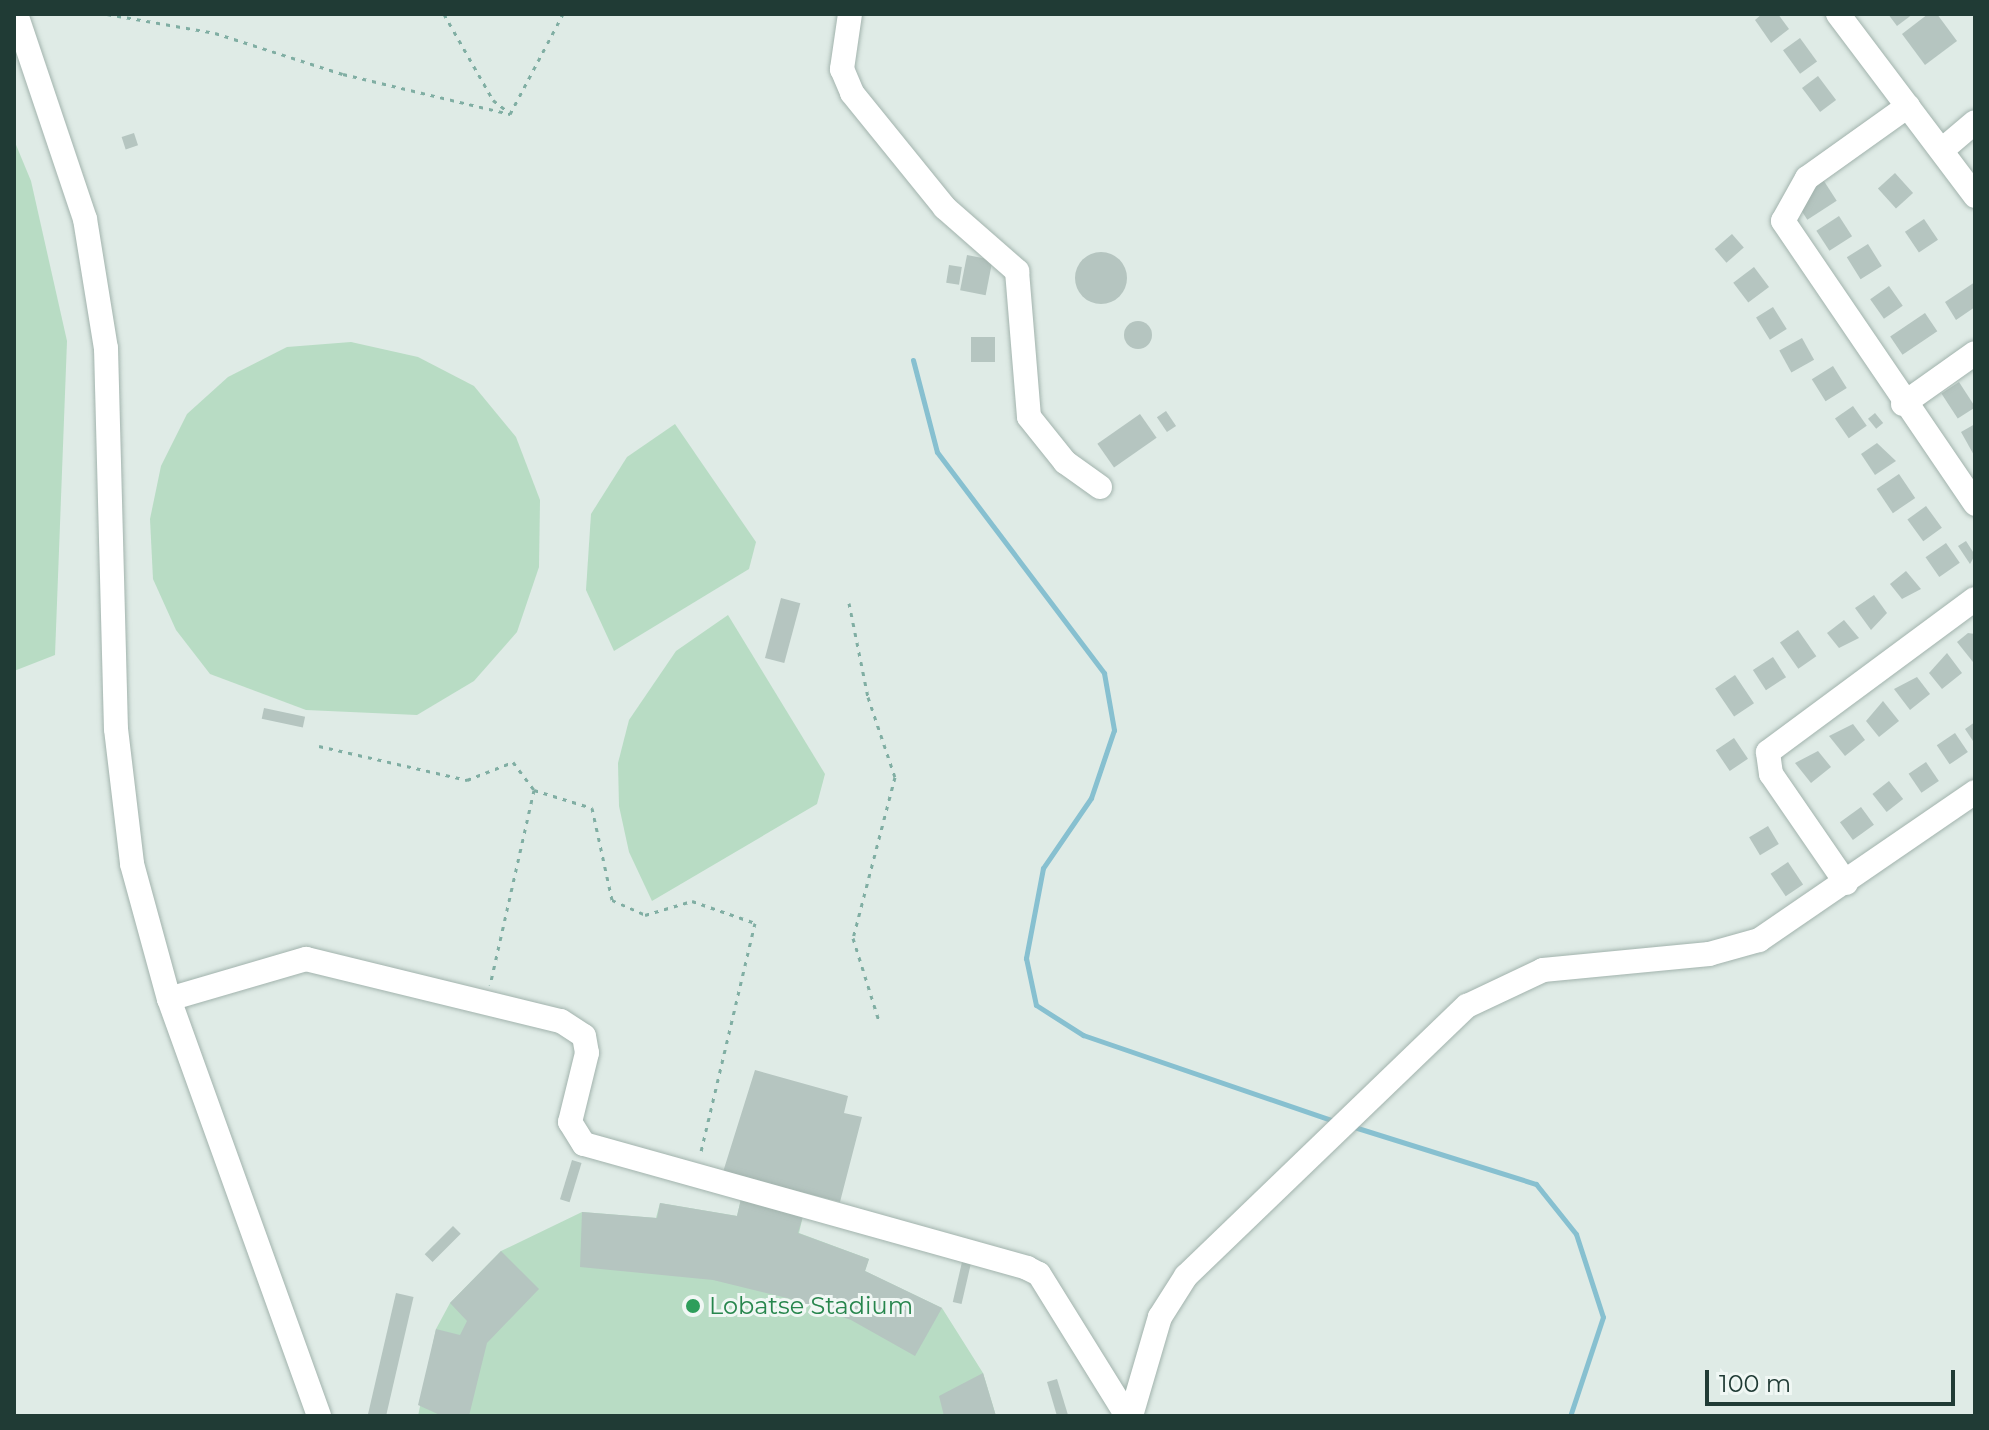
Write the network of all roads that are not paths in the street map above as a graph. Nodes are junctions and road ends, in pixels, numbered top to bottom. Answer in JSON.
{"nodes":[{"id":1,"x":16,"y":14,"type":"edge"},
{"id":2,"x":850,"y":14,"type":"edge"},
{"id":3,"x":1838,"y":14,"type":"edge"},
{"id":4,"x":1908,"y":106,"type":"junction"},
{"id":5,"x":1975,"y":122,"type":"edge"},
{"id":6,"x":1942,"y":150,"type":"junction"},
{"id":7,"x":1975,"y":196,"type":"edge"},
{"id":8,"x":1975,"y":353,"type":"edge"},
{"id":9,"x":1903,"y":404,"type":"junction"},
{"id":10,"x":1100,"y":487,"type":"dead end"},
{"id":11,"x":1975,"y":504,"type":"edge"},
{"id":12,"x":1975,"y":599,"type":"edge"},
{"id":13,"x":1975,"y":792,"type":"edge"},
{"id":14,"x":1846,"y":883,"type":"junction"},
{"id":15,"x":169,"y":999,"type":"junction"},
{"id":16,"x":319,"y":1416,"type":"edge"},
{"id":17,"x":1129,"y":1416,"type":"edge"}],
"edges":[{"from":1,"to":15,"type":"street"},
{"from":2,"to":10,"type":"street"},
{"from":3,"to":4,"type":"street"},
{"from":4,"to":6,"type":"street"},
{"from":4,"to":9,"type":"street"},
{"from":5,"to":6,"type":"street"},
{"from":6,"to":7,"type":"street"},
{"from":8,"to":9,"type":"street"},
{"from":9,"to":11,"type":"street"},
{"from":12,"to":14,"type":"street"},
{"from":13,"to":14,"type":"street"},
{"from":14,"to":17,"type":"street"},
{"from":15,"to":16,"type":"street"},
{"from":15,"to":17,"type":"street"}]}
